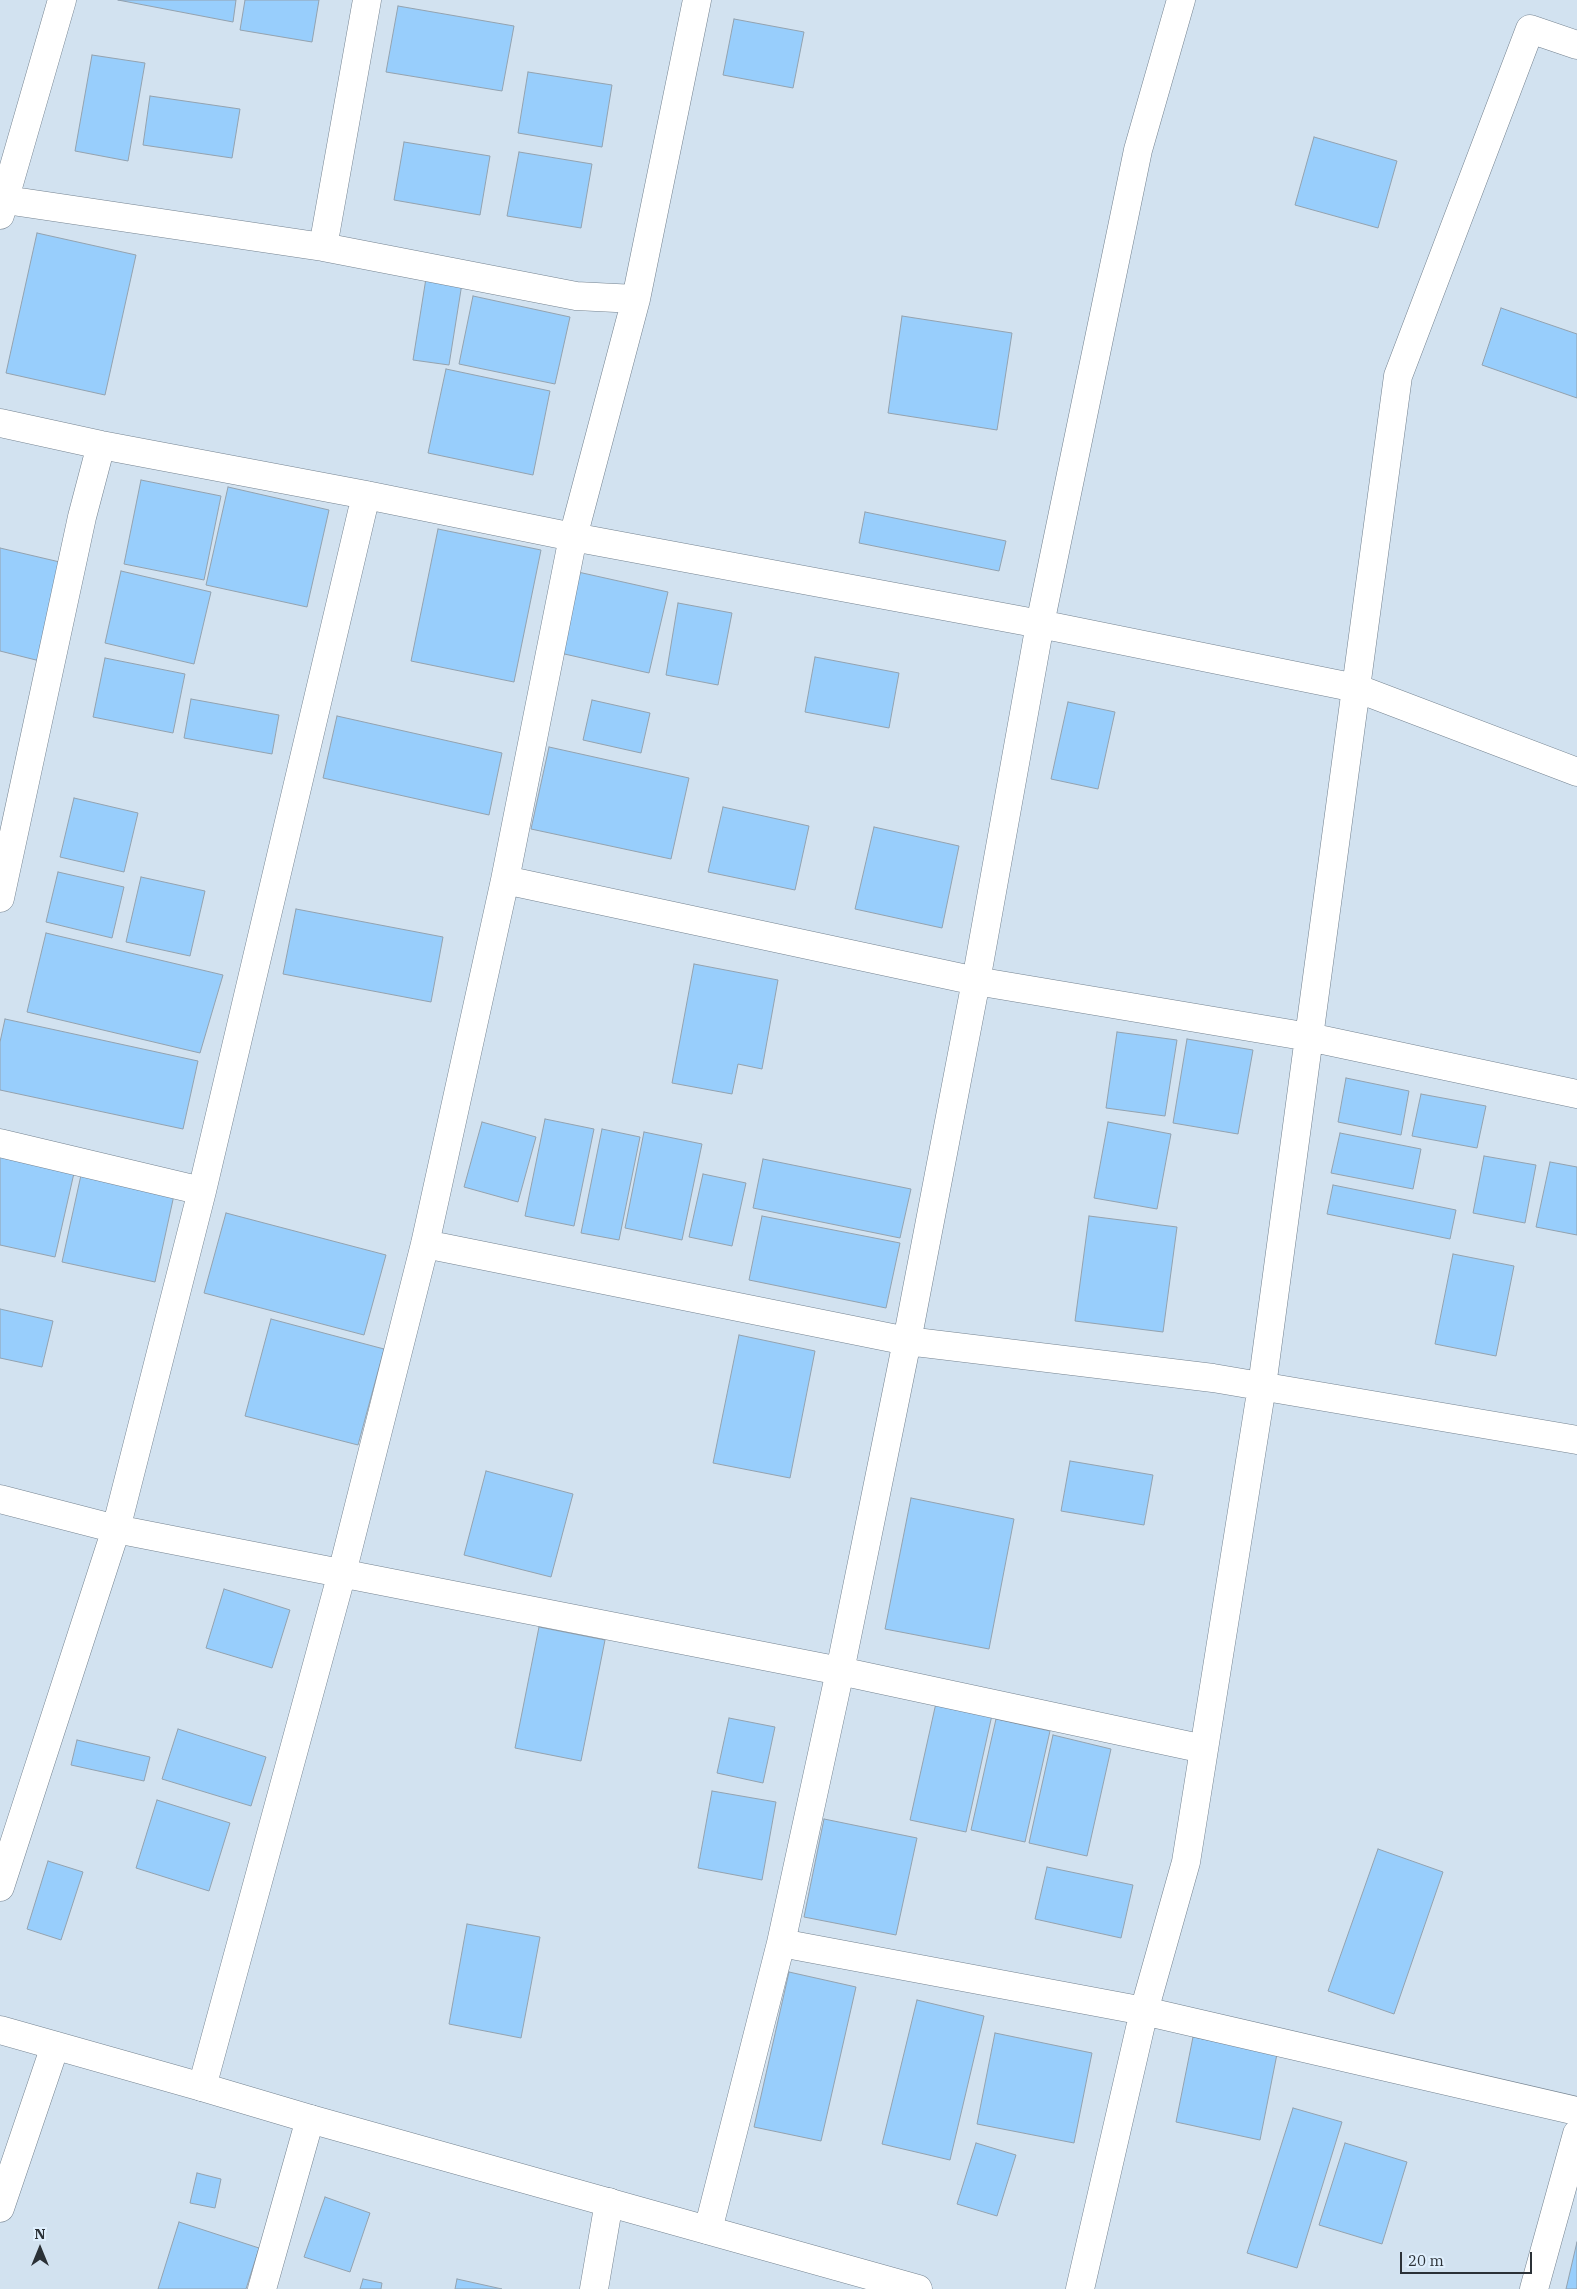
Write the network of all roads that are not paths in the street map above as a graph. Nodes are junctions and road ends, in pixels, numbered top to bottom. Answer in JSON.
{"nodes":[{"id":1,"x":62,"y":0,"type":"edge"},
{"id":2,"x":367,"y":0,"type":"edge"},
{"id":3,"x":697,"y":0,"type":"edge"},
{"id":4,"x":1181,"y":0,"type":"edge"},
{"id":5,"x":1577,"y":45,"type":"edge"},
{"id":6,"x":1,"y":205,"type":"edge"},
{"id":7,"x":323,"y":247,"type":"junction"},
{"id":8,"x":636,"y":299,"type":"junction"},
{"id":9,"x":0,"y":423,"type":"edge"},
{"id":10,"x":101,"y":445,"type":"junction"},
{"id":11,"x":366,"y":495,"type":"junction"},
{"id":12,"x":574,"y":537,"type":"junction"},
{"id":13,"x":1040,"y":624,"type":"junction"},
{"id":14,"x":1356,"y":688,"type":"junction"},
{"id":15,"x":1577,"y":772,"type":"edge"},
{"id":16,"x":505,"y":880,"type":"junction"},
{"id":17,"x":0,"y":898,"type":"edge"},
{"id":18,"x":976,"y":981,"type":"junction"},
{"id":19,"x":1309,"y":1037,"type":"junction"},
{"id":20,"x":1577,"y":1094,"type":"edge"},
{"id":21,"x":0,"y":1143,"type":"edge"},
{"id":22,"x":202,"y":1192,"type":"junction"},
{"id":23,"x":425,"y":1244,"type":"junction"},
{"id":24,"x":907,"y":1341,"type":"junction"},
{"id":25,"x":1262,"y":1386,"type":"junction"},
{"id":26,"x":1577,"y":1440,"type":"edge"},
{"id":27,"x":0,"y":1499,"type":"edge"},
{"id":28,"x":116,"y":1529,"type":"junction"},
{"id":29,"x":342,"y":1573,"type":"junction"},
{"id":30,"x":840,"y":1671,"type":"junction"},
{"id":31,"x":1204,"y":1749,"type":"junction"},
{"id":32,"x":0,"y":1887,"type":"edge"},
{"id":33,"x":781,"y":1943,"type":"junction"},
{"id":34,"x":1144,"y":2011,"type":"junction"},
{"id":35,"x":0,"y":2030,"type":"edge"},
{"id":36,"x":55,"y":2046,"type":"junction"},
{"id":37,"x":202,"y":2086,"type":"junction"},
{"id":38,"x":1577,"y":2112,"type":"edge"},
{"id":39,"x":310,"y":2119,"type":"junction"},
{"id":40,"x":1577,"y":2134,"type":"edge"},
{"id":41,"x":609,"y":2202,"type":"junction"},
{"id":42,"x":0,"y":2208,"type":"edge"},
{"id":43,"x":708,"y":2230,"type":"junction"},
{"id":44,"x":262,"y":2289,"type":"edge"},
{"id":45,"x":594,"y":2289,"type":"edge"},
{"id":46,"x":918,"y":2289,"type":"edge"},
{"id":47,"x":1080,"y":2289,"type":"edge"},
{"id":48,"x":1534,"y":2289,"type":"edge"}],
"edges":[{"from":1,"to":6,"type":"street"},
{"from":2,"to":7,"type":"street"},
{"from":3,"to":8,"type":"street"},
{"from":4,"to":13,"type":"street"},
{"from":5,"to":14,"type":"street"},
{"from":6,"to":7,"type":"street"},
{"from":7,"to":8,"type":"street"},
{"from":8,"to":12,"type":"street"},
{"from":9,"to":10,"type":"street"},
{"from":10,"to":11,"type":"street"},
{"from":10,"to":17,"type":"street"},
{"from":11,"to":12,"type":"street"},
{"from":11,"to":22,"type":"street"},
{"from":12,"to":13,"type":"street"},
{"from":12,"to":16,"type":"street"},
{"from":13,"to":14,"type":"street"},
{"from":13,"to":18,"type":"street"},
{"from":14,"to":15,"type":"street"},
{"from":14,"to":19,"type":"street"},
{"from":16,"to":18,"type":"street"},
{"from":16,"to":23,"type":"street"},
{"from":18,"to":19,"type":"street"},
{"from":18,"to":24,"type":"street"},
{"from":19,"to":20,"type":"street"},
{"from":19,"to":25,"type":"street"},
{"from":21,"to":22,"type":"street"},
{"from":22,"to":28,"type":"street"},
{"from":23,"to":24,"type":"street"},
{"from":23,"to":29,"type":"street"},
{"from":24,"to":25,"type":"street"},
{"from":24,"to":30,"type":"street"},
{"from":25,"to":26,"type":"street"},
{"from":25,"to":31,"type":"street"},
{"from":27,"to":28,"type":"street"},
{"from":28,"to":29,"type":"street"},
{"from":28,"to":32,"type":"street"},
{"from":29,"to":30,"type":"street"},
{"from":29,"to":37,"type":"street"},
{"from":30,"to":31,"type":"street"},
{"from":30,"to":33,"type":"street"},
{"from":31,"to":34,"type":"street"},
{"from":33,"to":34,"type":"street"},
{"from":33,"to":43,"type":"street"},
{"from":34,"to":38,"type":"street"},
{"from":34,"to":47,"type":"street"},
{"from":35,"to":36,"type":"street"},
{"from":36,"to":37,"type":"street"},
{"from":36,"to":42,"type":"street"},
{"from":37,"to":39,"type":"street"},
{"from":39,"to":41,"type":"street"},
{"from":39,"to":44,"type":"street"},
{"from":40,"to":48,"type":"street"},
{"from":41,"to":43,"type":"street"},
{"from":41,"to":45,"type":"street"},
{"from":43,"to":46,"type":"street"}]}
